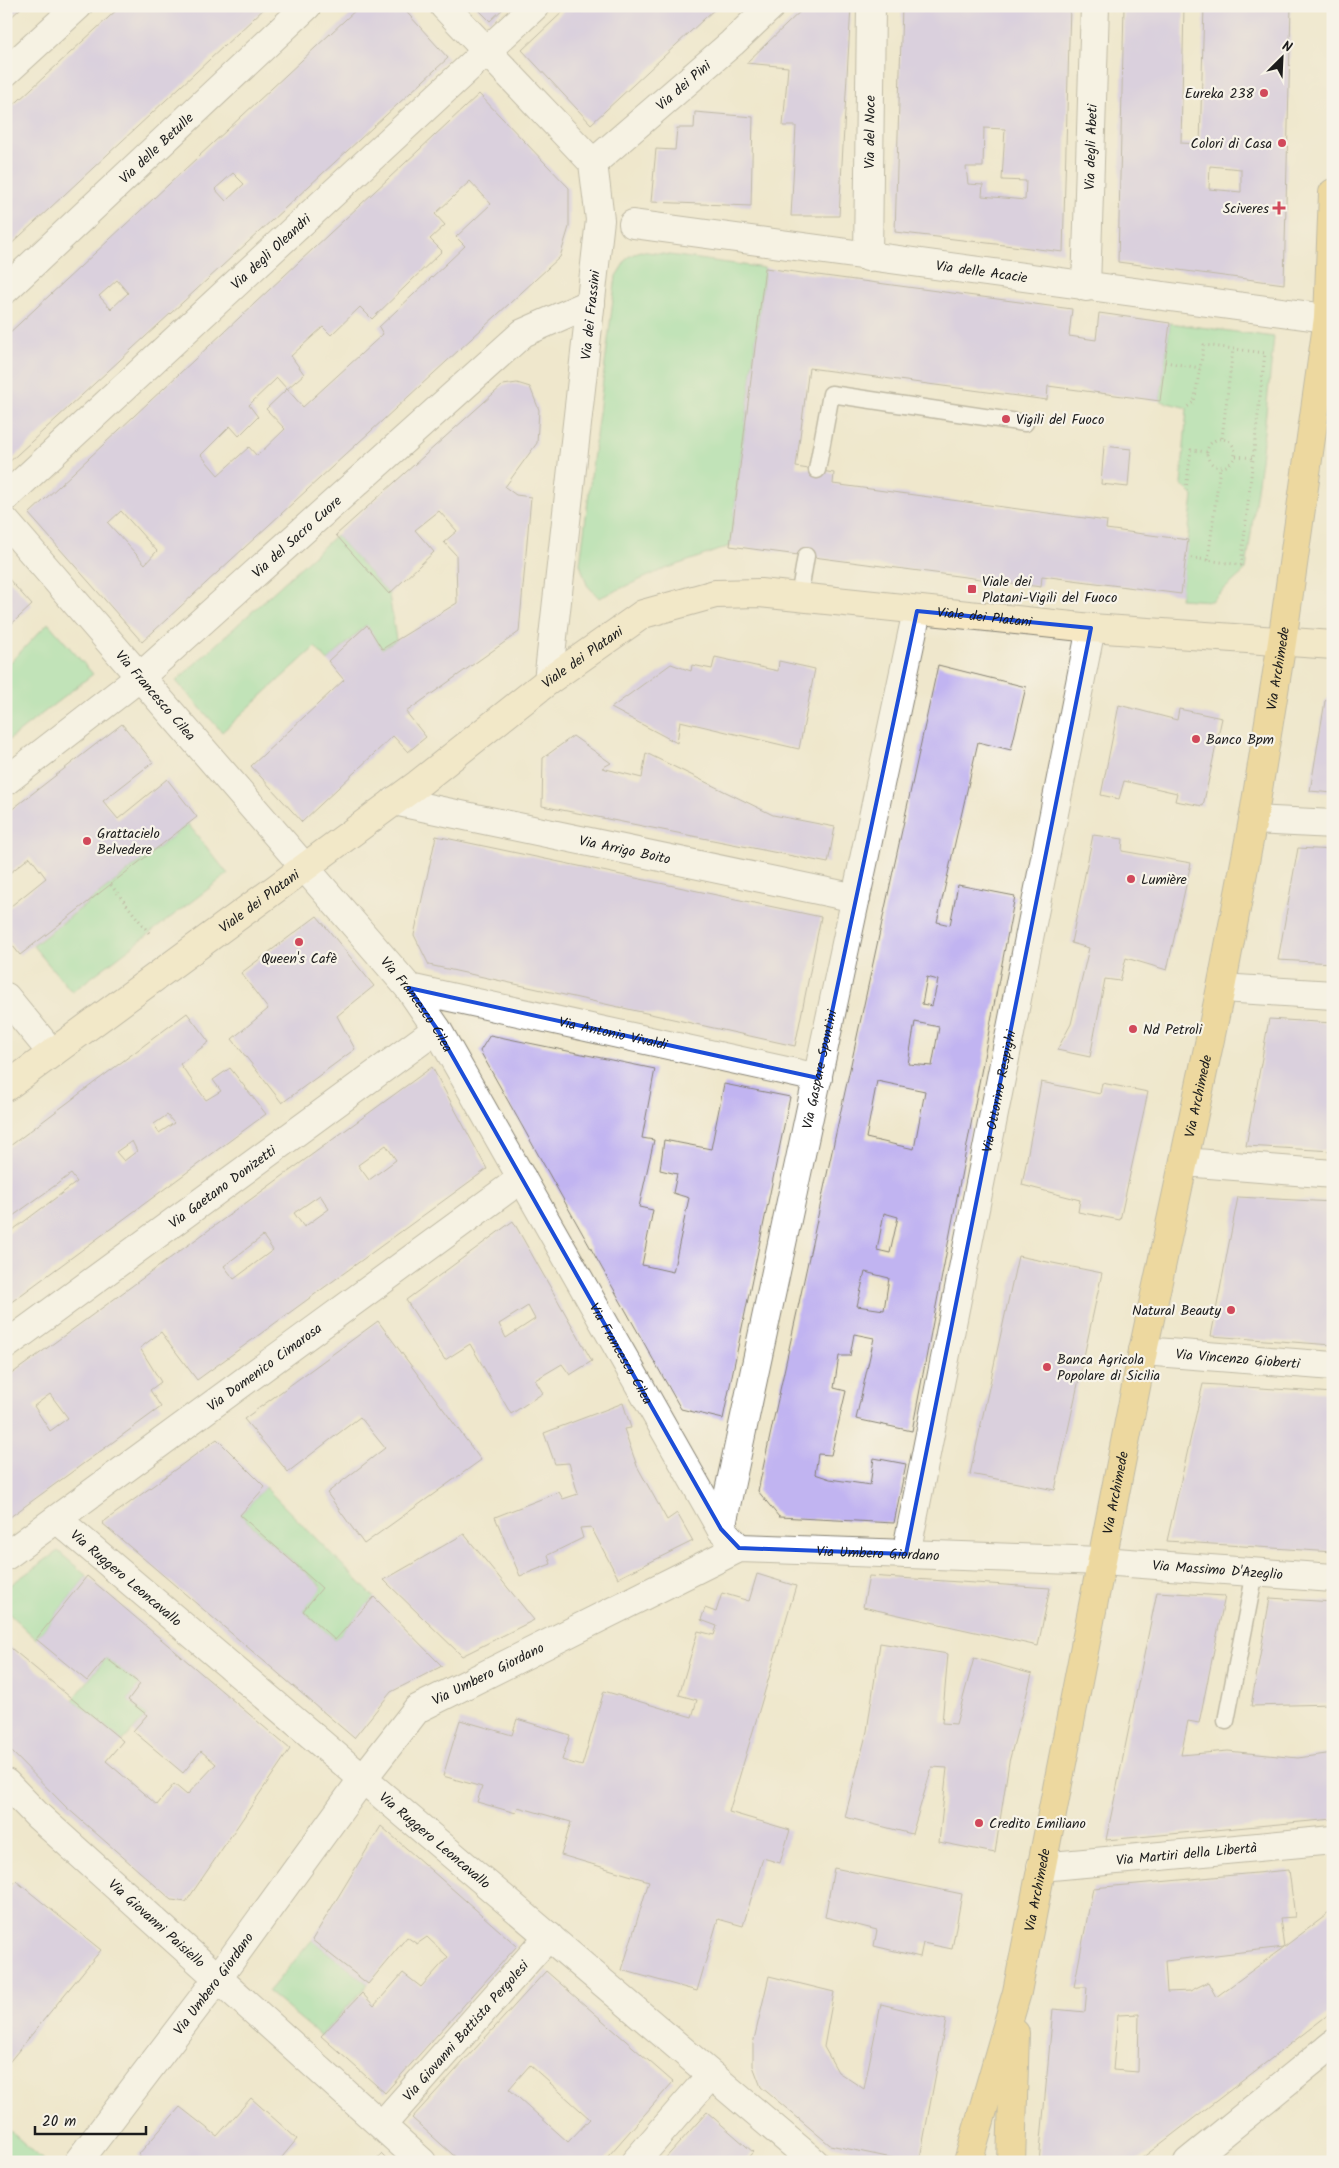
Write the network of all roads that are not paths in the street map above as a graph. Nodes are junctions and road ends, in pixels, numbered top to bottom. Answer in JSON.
{"nodes":[{"id":1,"x":78,"y":6,"type":"edge"},
{"id":2,"x":307,"y":6,"type":"edge"},
{"id":3,"x":444,"y":6,"type":"edge"},
{"id":4,"x":535,"y":6,"type":"edge"},
{"id":5,"x":771,"y":6,"type":"edge"},
{"id":6,"x":871,"y":6,"type":"edge"},
{"id":7,"x":1095,"y":6,"type":"edge"},
{"id":8,"x":486,"y":51,"type":"junction"},
{"id":9,"x":6,"y":72,"type":"edge"},
{"id":10,"x":593,"y":163,"type":"junction"},
{"id":11,"x":1333,"y":193,"type":"edge"},
{"id":12,"x":633,"y":224,"type":"dead end"},
{"id":13,"x":868,"y":257,"type":"junction"},
{"id":14,"x":1086,"y":287,"type":"junction"},
{"id":15,"x":6,"y":289,"type":"edge"},
{"id":16,"x":591,"y":303,"type":"junction"},
{"id":17,"x":1330,"y":319,"type":"edge"},
{"id":18,"x":1025,"y":423,"type":"dead end"},
{"id":19,"x":817,"y":470,"type":"dead end"},
{"id":20,"x":6,"y":498,"type":"edge"},
{"id":21,"x":6,"y":522,"type":"edge"},
{"id":22,"x":806,"y":556,"type":"dead end"},
{"id":23,"x":798,"y":598,"type":"junction"},
{"id":24,"x":917,"y":611,"type":"junction"},
{"id":25,"x":1091,"y":628,"type":"junction"},
{"id":26,"x":1282,"y":642,"type":"junction"},
{"id":27,"x":1333,"y":645,"type":"edge"},
{"id":28,"x":140,"y":677,"type":"junction"},
{"id":29,"x":548,"y":682,"type":"junction"},
{"id":30,"x":6,"y":781,"type":"edge"},
{"id":31,"x":394,"y":801,"type":"junction"},
{"id":32,"x":1254,"y":820,"type":"junction"},
{"id":33,"x":1333,"y":824,"type":"edge"},
{"id":34,"x":304,"y":866,"type":"junction"},
{"id":35,"x":856,"y":898,"type":"junction"},
{"id":36,"x":409,"y":988,"type":"junction"},
{"id":37,"x":1221,"y":988,"type":"junction"},
{"id":38,"x":1333,"y":995,"type":"edge"},
{"id":39,"x":6,"y":997,"type":"edge"},
{"id":40,"x":438,"y":1029,"type":"junction"},
{"id":41,"x":52,"y":1053,"type":"junction"},
{"id":42,"x":818,"y":1078,"type":"junction"},
{"id":43,"x":6,"y":1087,"type":"edge"},
{"id":44,"x":1184,"y":1162,"type":"junction"},
{"id":45,"x":1333,"y":1174,"type":"edge"},
{"id":46,"x":522,"y":1178,"type":"junction"},
{"id":47,"x":6,"y":1346,"type":"edge"},
{"id":48,"x":1143,"y":1351,"type":"junction"},
{"id":49,"x":1333,"y":1366,"type":"edge"},
{"id":50,"x":57,"y":1518,"type":"junction"},
{"id":51,"x":730,"y":1538,"type":"junction"},
{"id":52,"x":906,"y":1554,"type":"junction"},
{"id":53,"x":6,"y":1556,"type":"edge"},
{"id":54,"x":1102,"y":1561,"type":"junction"},
{"id":55,"x":1255,"y":1572,"type":"junction"},
{"id":56,"x":1333,"y":1578,"type":"edge"},
{"id":57,"x":1226,"y":1721,"type":"dead end"},
{"id":58,"x":364,"y":1778,"type":"junction"},
{"id":59,"x":6,"y":1784,"type":"edge"},
{"id":60,"x":1333,"y":1840,"type":"edge"},
{"id":61,"x":1041,"y":1867,"type":"junction"},
{"id":62,"x":549,"y":1936,"type":"junction"},
{"id":63,"x":218,"y":1978,"type":"junction"},
{"id":64,"x":1017,"y":1992,"type":"junction"},
{"id":65,"x":1333,"y":2044,"type":"edge"},
{"id":66,"x":711,"y":2075,"type":"junction"},
{"id":67,"x":382,"y":2125,"type":"junction"},
{"id":68,"x":78,"y":2162,"type":"edge"},
{"id":69,"x":422,"y":2162,"type":"edge"},
{"id":70,"x":635,"y":2162,"type":"edge"},
{"id":71,"x":814,"y":2162,"type":"edge"},
{"id":72,"x":968,"y":2162,"type":"edge"},
{"id":73,"x":1012,"y":2162,"type":"edge"},
{"id":74,"x":1188,"y":2162,"type":"edge"}],
"edges":[{"from":1,"to":9,"type":"street"},
{"from":2,"to":15,"type":"street","name":"Via delle Betulle"},
{"from":3,"to":8,"type":"street"},
{"from":4,"to":8,"type":"street","name":"Via degli Oleandri"},
{"from":5,"to":10,"type":"street","name":"Via dei Pini"},
{"from":6,"to":13,"type":"street","name":"Via del Noce"},
{"from":7,"to":14,"type":"street","name":"Via degli Abeti"},
{"from":8,"to":10,"type":"street"},
{"from":8,"to":20,"type":"street","name":"Via degli Oleandri"},
{"from":10,"to":16,"type":"street","name":"Via dei Frassini"},
{"from":11,"to":17,"type":"main road","name":"Via Archimede"},
{"from":12,"to":13,"type":"street","name":"Via delle Acacie"},
{"from":13,"to":14,"type":"street","name":"Via delle Acacie"},
{"from":14,"to":17,"type":"street","name":"Via delle Acacie"},
{"from":16,"to":28,"type":"street","name":"Via del Sacro Cuore"},
{"from":16,"to":29,"type":"street","name":"Via dei Frassini"},
{"from":17,"to":26,"type":"main road","name":"Via Archimede"},
{"from":18,"to":19,"type":"lane"},
{"from":21,"to":28,"type":"street","name":"Via Francesco Cilea"},
{"from":22,"to":23,"type":"lane"},
{"from":23,"to":24,"type":"street","name":"Viale dei Platani"},
{"from":23,"to":29,"type":"street","name":"Viale dei Platani"},
{"from":24,"to":25,"type":"street","name":"Viale dei Platani"},
{"from":24,"to":35,"type":"street","name":"Via Gaspare Spontini"},
{"from":25,"to":26,"type":"street","name":"Viale dei Platani"},
{"from":25,"to":52,"type":"street","name":"Via Ottorino Respighi"},
{"from":26,"to":27,"type":"street","name":"Viale dei Platani"},
{"from":26,"to":32,"type":"main road","name":"Via Archimede"},
{"from":28,"to":30,"type":"street","name":"Via del Sacro Cuore"},
{"from":28,"to":34,"type":"street","name":"Via Francesco Cilea"},
{"from":29,"to":31,"type":"street","name":"Viale dei Platani"},
{"from":31,"to":34,"type":"street","name":"Viale dei Platani"},
{"from":31,"to":35,"type":"street","name":"Via Arrigo Boito"},
{"from":32,"to":33,"type":"street"},
{"from":32,"to":37,"type":"main road","name":"Via Archimede"},
{"from":34,"to":36,"type":"street","name":"Via Francesco Cilea"},
{"from":34,"to":41,"type":"street","name":"Viale dei Platani"},
{"from":35,"to":42,"type":"street","name":"Via Gaspare Spontini"},
{"from":36,"to":40,"type":"street","name":"Via Francesco Cilea"},
{"from":36,"to":42,"type":"street","name":"Via Antonio Vivaldi"},
{"from":37,"to":38,"type":"street"},
{"from":37,"to":44,"type":"main road","name":"Via Archimede"},
{"from":39,"to":41,"type":"street"},
{"from":40,"to":46,"type":"street","name":"Via Francesco Cilea"},
{"from":40,"to":47,"type":"street","name":"Via Gaetano Donizetti"},
{"from":41,"to":43,"type":"street","name":"Viale dei Platani"},
{"from":42,"to":51,"type":"street","name":"Via Gaspare Spontini"},
{"from":44,"to":45,"type":"street"},
{"from":44,"to":48,"type":"main road","name":"Via Archimede"},
{"from":46,"to":50,"type":"street","name":"Via Domenico Cimarosa"},
{"from":46,"to":51,"type":"street","name":"Via Francesco Cilea"},
{"from":48,"to":49,"type":"street","name":"Via Vincenzo Gioberti"},
{"from":48,"to":54,"type":"main road","name":"Via Archimede"},
{"from":50,"to":53,"type":"street","name":"Via Domenico Cimarosa"},
{"from":50,"to":58,"type":"street","name":"Via Ruggero Leoncavallo"},
{"from":51,"to":52,"type":"street","name":"Via Umbero Giordano"},
{"from":51,"to":58,"type":"street","name":"Via Umbero Giordano"},
{"from":52,"to":54,"type":"street","name":"Via Umbero Giordano"},
{"from":54,"to":55,"type":"street","name":"Via Massimo D'Azeglio"},
{"from":54,"to":61,"type":"main road","name":"Via Archimede"},
{"from":55,"to":56,"type":"street","name":"Via Massimo D'Azeglio"},
{"from":55,"to":57,"type":"lane"},
{"from":58,"to":62,"type":"street","name":"Via Ruggero Leoncavallo"},
{"from":58,"to":63,"type":"street","name":"Via Umbero Giordano"},
{"from":59,"to":63,"type":"street","name":"Via Giovanni Paisiello"},
{"from":60,"to":61,"type":"street","name":"Via Martiri della Libertà"},
{"from":61,"to":64,"type":"main road","name":"Via Archimede"},
{"from":62,"to":66,"type":"street","name":"Via Ruggero Leoncavallo"},
{"from":62,"to":67,"type":"street","name":"Via Giovanni Battista Pergolesi"},
{"from":63,"to":67,"type":"street","name":"Via Giovanni Paisiello"},
{"from":63,"to":68,"type":"street","name":"Via Umbero Giordano"},
{"from":64,"to":72,"type":"main road","name":"Via Archimede"},
{"from":64,"to":73,"type":"main road","name":"Via Archimede"},
{"from":65,"to":74,"type":"street"},
{"from":66,"to":70,"type":"street"},
{"from":66,"to":71,"type":"street","name":"Via Ruggero Leoncavallo"},
{"from":67,"to":69,"type":"street","name":"Via Giovanni Paisiello"}]}
